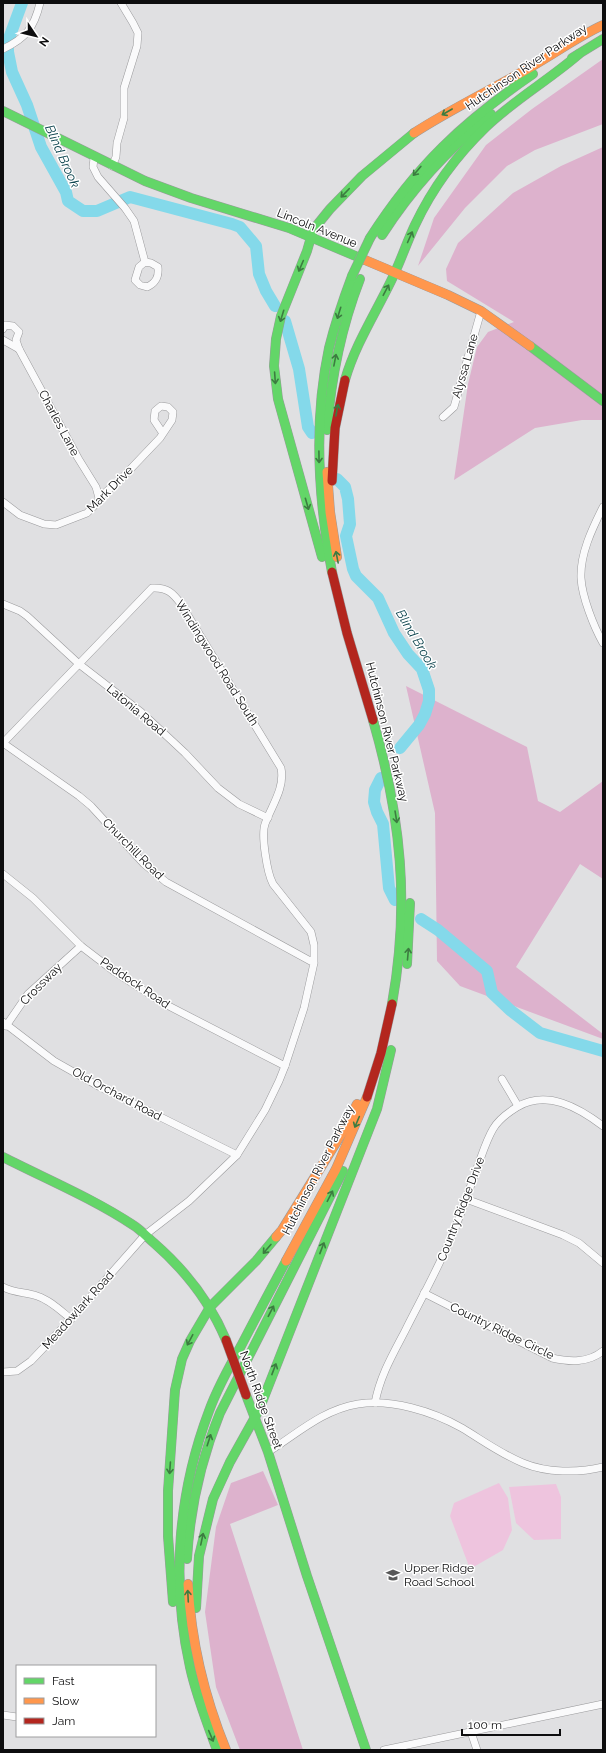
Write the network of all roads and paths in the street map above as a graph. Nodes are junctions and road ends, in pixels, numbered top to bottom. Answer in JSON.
{"nodes":[{"id":1,"x":40,"y":3,"type":"edge"},
{"id":2,"x":121,"y":3,"type":"edge"},
{"id":3,"x":603,"y":25,"type":"edge"},
{"id":4,"x":603,"y":29,"type":"edge"},
{"id":5,"x":603,"y":39,"type":"edge"},
{"id":6,"x":3,"y":49,"type":"edge"},
{"id":7,"x":579,"y":54,"type":"junction"},
{"id":8,"x":3,"y":112,"type":"edge"},
{"id":9,"x":94,"y":158,"type":"junction"},
{"id":10,"x":112,"y":166,"type":"junction"},
{"id":11,"x":310,"y":238,"type":"junction"},
{"id":12,"x":374,"y":241,"type":"junction"},
{"id":13,"x":145,"y":262,"type":"dead end"},
{"id":14,"x":395,"y":272,"type":"junction"},
{"id":15,"x":356,"y":278,"type":"junction"},
{"id":16,"x":481,"y":310,"type":"junction"},
{"id":17,"x":3,"y":329,"type":"edge"},
{"id":18,"x":3,"y":340,"type":"edge"},
{"id":19,"x":19,"y":349,"type":"junction"},
{"id":20,"x":603,"y":402,"type":"edge"},
{"id":21,"x":443,"y":417,"type":"dead end"},
{"id":22,"x":162,"y":432,"type":"dead end"},
{"id":23,"x":99,"y":498,"type":"junction"},
{"id":24,"x":3,"y":502,"type":"edge"},
{"id":25,"x":603,"y":508,"type":"edge"},
{"id":26,"x":332,"y":524,"type":"junction"},
{"id":27,"x":3,"y":604,"type":"edge"},
{"id":28,"x":603,"y":643,"type":"edge"},
{"id":29,"x":355,"y":658,"type":"junction"},
{"id":30,"x":79,"y":664,"type":"junction"},
{"id":31,"x":3,"y":744,"type":"edge"},
{"id":32,"x":268,"y":818,"type":"junction"},
{"id":33,"x":3,"y":874,"type":"edge"},
{"id":34,"x":81,"y":946,"type":"junction"},
{"id":35,"x":314,"y":963,"type":"junction"},
{"id":36,"x":393,"y":1004,"type":"junction"},
{"id":37,"x":5,"y":1024,"type":"edge"},
{"id":38,"x":391,"y":1050,"type":"junction"},
{"id":39,"x":285,"y":1066,"type":"junction"},
{"id":40,"x":502,"y":1079,"type":"dead end"},
{"id":41,"x":518,"y":1106,"type":"junction"},
{"id":42,"x":603,"y":1126,"type":"edge"},
{"id":43,"x":237,"y":1155,"type":"junction"},
{"id":44,"x":3,"y":1157,"type":"edge"},
{"id":45,"x":466,"y":1199,"type":"junction"},
{"id":46,"x":145,"y":1235,"type":"junction"},
{"id":47,"x":603,"y":1263,"type":"edge"},
{"id":48,"x":3,"y":1288,"type":"edge"},
{"id":49,"x":424,"y":1293,"type":"junction"},
{"id":50,"x":210,"y":1307,"type":"junction"},
{"id":51,"x":71,"y":1319,"type":"junction"},
{"id":52,"x":603,"y":1351,"type":"edge"},
{"id":53,"x":3,"y":1372,"type":"edge"},
{"id":54,"x":375,"y":1403,"type":"junction"},
{"id":55,"x":255,"y":1419,"type":"junction"},
{"id":56,"x":268,"y":1452,"type":"junction"},
{"id":57,"x":603,"y":1466,"type":"edge"},
{"id":58,"x":603,"y":1704,"type":"edge"},
{"id":59,"x":3,"y":1715,"type":"edge"},
{"id":60,"x":16,"y":1717,"type":"edge"},
{"id":61,"x":208,"y":1717,"type":"junction"},
{"id":62,"x":471,"y":1732,"type":"junction"},
{"id":63,"x":217,"y":1750,"type":"edge"},
{"id":64,"x":226,"y":1750,"type":"edge"},
{"id":65,"x":366,"y":1750,"type":"edge"},
{"id":66,"x":384,"y":1750,"type":"edge"},
{"id":67,"x":477,"y":1750,"type":"edge"}],
"edges":[{"from":1,"to":6,"type":"street"},
{"from":2,"to":10,"type":"street"},
{"from":3,"to":11,"type":"main road","one_way":true},
{"from":4,"to":12,"type":"main road","name":"Hutchinson River Parkway","one_way":true},
{"from":5,"to":7,"type":"main road","name":"Hutchinson River Parkway"},
{"from":7,"to":12,"type":"main road","name":"Hutchinson River Parkway"},
{"from":14,"to":7,"type":"main road","one_way":true},
{"from":8,"to":9,"type":"main road","name":"Lincoln Avenue"},
{"from":9,"to":10,"type":"main road","name":"Lincoln Avenue"},
{"from":9,"to":13,"type":"street"},
{"from":10,"to":11,"type":"main road","name":"Lincoln Avenue"},
{"from":11,"to":14,"type":"main road","name":"Lincoln Avenue"},
{"from":11,"to":29,"type":"main road","one_way":true},
{"from":12,"to":15,"type":"main road","name":"Hutchinson River Parkway","bridge":true},
{"from":14,"to":16,"type":"main road","name":"Lincoln Avenue"},
{"from":26,"to":14,"type":"main road","one_way":true},
{"from":26,"to":15,"type":"main road","name":"Hutchinson River Parkway","one_way":true},
{"from":15,"to":29,"type":"main road","name":"Hutchinson River Parkway","one_way":true},
{"from":16,"to":20,"type":"main road","name":"Lincoln Avenue"},
{"from":16,"to":21,"type":"street","name":"Alyssa Lane"},
{"from":17,"to":19,"type":"street","name":"Charles Lane"},
{"from":18,"to":19,"type":"street"},
{"from":19,"to":23,"type":"street","name":"Charles Lane"},
{"from":22,"to":23,"type":"street","name":"Mark Drive"},
{"from":23,"to":24,"type":"street","name":"Mark Drive"},
{"from":25,"to":28,"type":"street"},
{"from":38,"to":26,"type":"main road","name":"Hutchinson River Parkway","one_way":true},
{"from":27,"to":30,"type":"street","name":"Latonia Road"},
{"from":29,"to":36,"type":"main road","name":"Hutchinson River Parkway","one_way":true},
{"from":30,"to":31,"type":"street","name":"Windingwood Road South"},
{"from":30,"to":32,"type":"street","name":"Latonia Road"},
{"from":30,"to":32,"type":"street","name":"Windingwood Road South"},
{"from":31,"to":35,"type":"street","name":"Churchill Road"},
{"from":32,"to":35,"type":"street","name":"Meadowlark Road"},
{"from":33,"to":34,"type":"street","name":"Paddock Road"},
{"from":34,"to":37,"type":"street","name":"Crossway"},
{"from":34,"to":39,"type":"street","name":"Paddock Road"},
{"from":35,"to":39,"type":"street","name":"Meadowlark Road"},
{"from":36,"to":50,"type":"main road","one_way":true},
{"from":36,"to":61,"type":"main road","name":"Hutchinson River Parkway","one_way":true},
{"from":37,"to":43,"type":"street","name":"Old Orchard Road"},
{"from":55,"to":38,"type":"main road","one_way":true},
{"from":61,"to":38,"type":"main road","name":"Hutchinson River Parkway","one_way":true},
{"from":39,"to":43,"type":"street","name":"Meadowlark Road"},
{"from":40,"to":41,"type":"street"},
{"from":41,"to":42,"type":"street","name":"Country Ridge Drive"},
{"from":41,"to":45,"type":"street","name":"Country Ridge Drive"},
{"from":43,"to":46,"type":"street","name":"Meadowlark Road"},
{"from":44,"to":46,"type":"main road","name":"North Ridge Street"},
{"from":45,"to":47,"type":"street"},
{"from":45,"to":49,"type":"street","name":"Country Ridge Drive"},
{"from":46,"to":50,"type":"main road","name":"North Ridge Street"},
{"from":46,"to":51,"type":"street","name":"Meadowlark Road"},
{"from":48,"to":51,"type":"street"},
{"from":49,"to":52,"type":"street","name":"Country Ridge Circle"},
{"from":49,"to":54,"type":"street","name":"Country Ridge Drive"},
{"from":50,"to":55,"type":"main road","name":"North Ridge Street","bridge":true},
{"from":50,"to":61,"type":"main road","one_way":true},
{"from":51,"to":53,"type":"street","name":"Meadowlark Road"},
{"from":54,"to":56,"type":"street"},
{"from":54,"to":57,"type":"street"},
{"from":55,"to":56,"type":"main road","name":"North Ridge Street"},
{"from":61,"to":55,"type":"main road","one_way":true},
{"from":56,"to":65,"type":"main road","name":"North Ridge Street"},
{"from":58,"to":62,"type":"street"},
{"from":59,"to":60,"type":"street"},
{"from":61,"to":63,"type":"main road","name":"Hutchinson River Parkway","one_way":true},
{"from":61,"to":64,"type":"main road","name":"Hutchinson River Parkway"},
{"from":62,"to":66,"type":"street"},
{"from":62,"to":67,"type":"street"}]}
